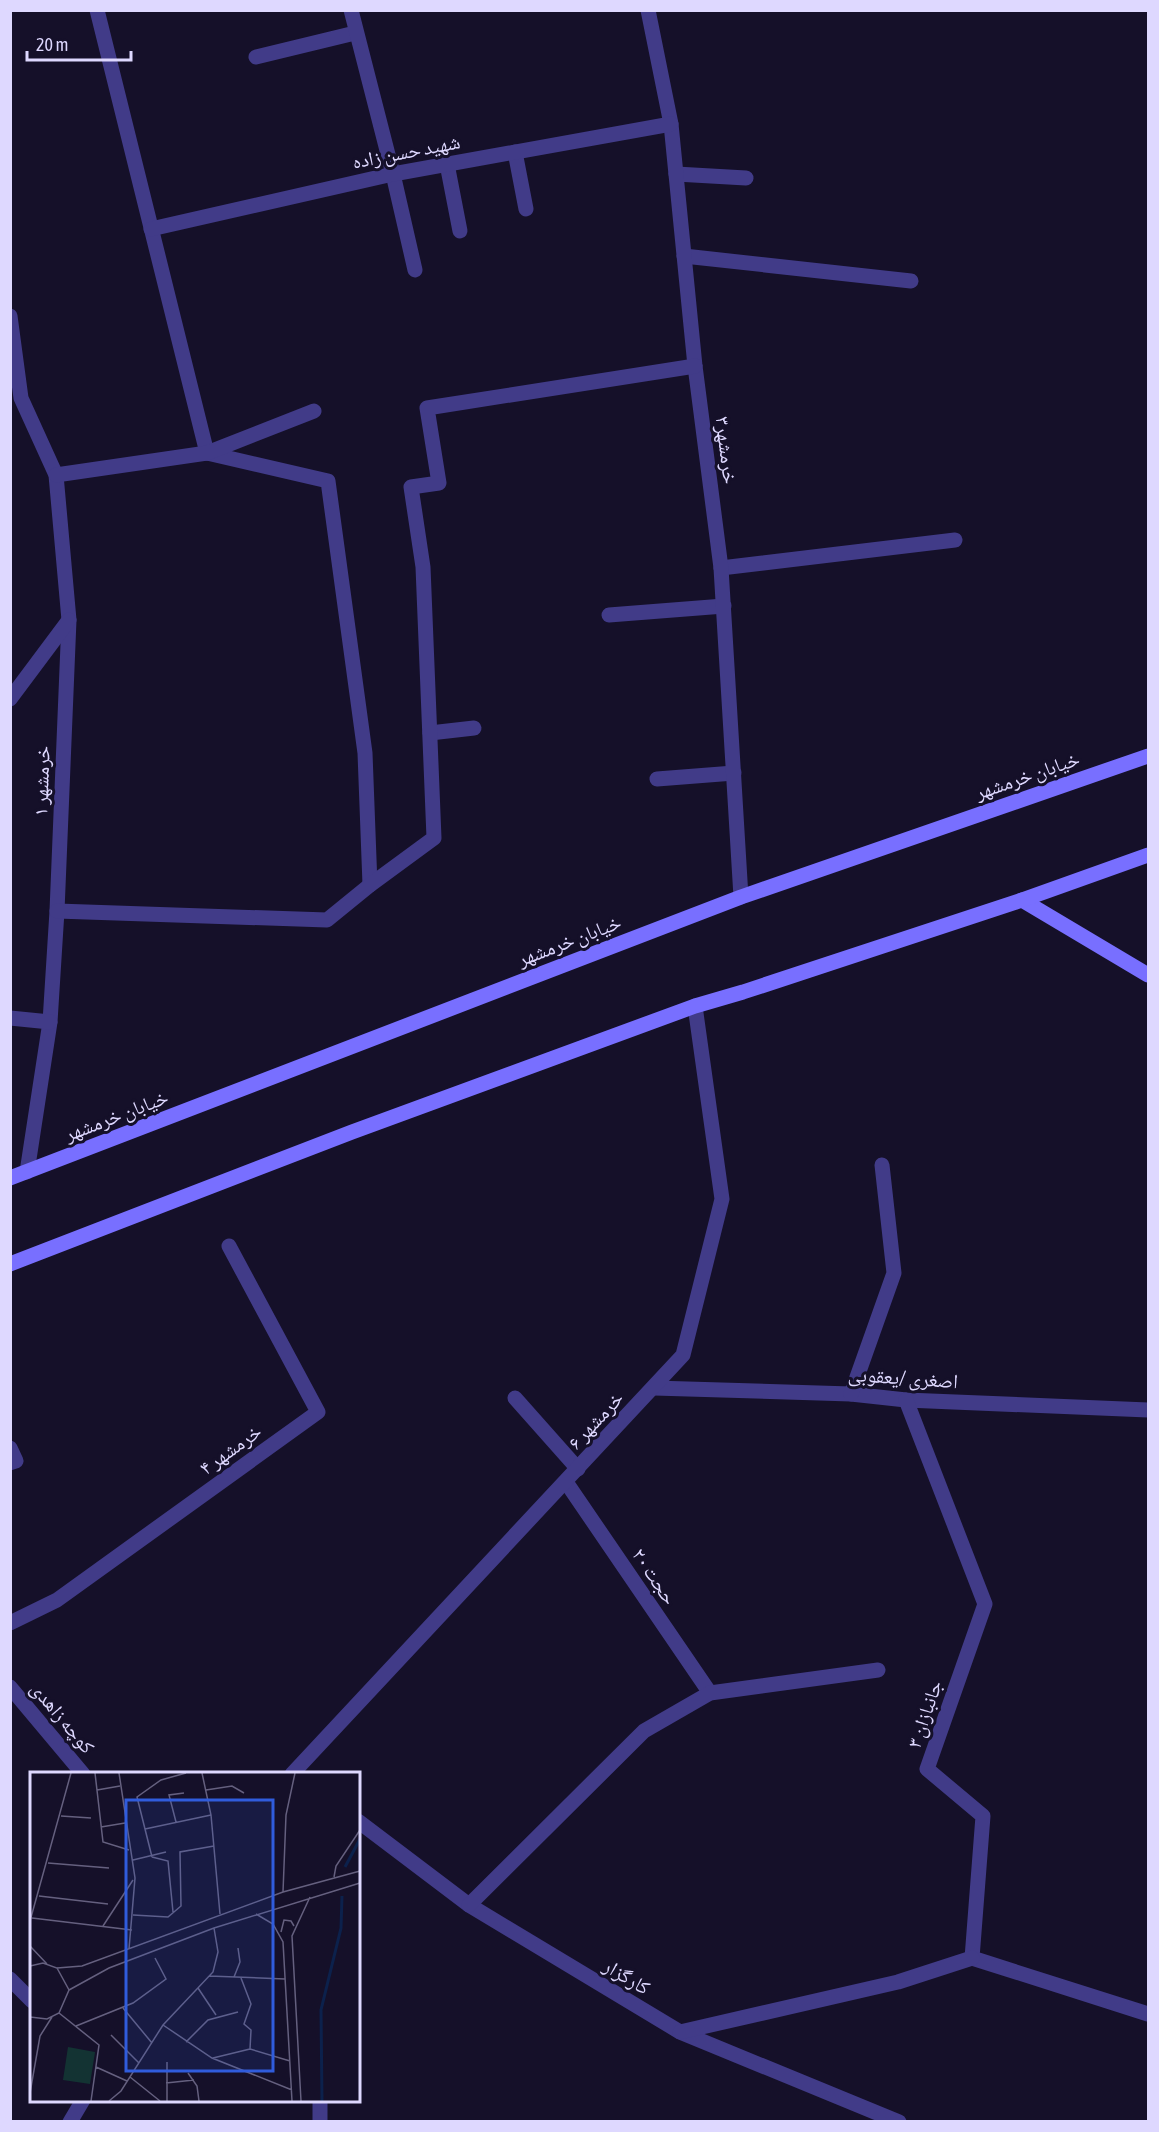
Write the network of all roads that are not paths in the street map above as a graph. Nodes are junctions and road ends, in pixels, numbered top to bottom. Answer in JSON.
{"nodes":[{"id":1,"x":97,"y":10,"type":"edge"},
{"id":2,"x":351,"y":10,"type":"edge"},
{"id":3,"x":648,"y":10,"type":"edge"},
{"id":4,"x":355,"y":33,"type":"junction"},
{"id":5,"x":256,"y":57,"type":"dead end"},
{"id":6,"x":671,"y":124,"type":"junction"},
{"id":7,"x":515,"y":152,"type":"junction"},
{"id":8,"x":447,"y":164,"type":"junction"},
{"id":9,"x":393,"y":174,"type":"junction"},
{"id":10,"x":676,"y":174,"type":"junction"},
{"id":11,"x":746,"y":178,"type":"dead end"},
{"id":12,"x":526,"y":209,"type":"dead end"},
{"id":13,"x":151,"y":229,"type":"junction"},
{"id":14,"x":460,"y":231,"type":"dead end"},
{"id":15,"x":684,"y":256,"type":"junction"},
{"id":16,"x":416,"y":270,"type":"dead end"},
{"id":17,"x":911,"y":281,"type":"dead end"},
{"id":18,"x":10,"y":316,"type":"edge"},
{"id":19,"x":695,"y":366,"type":"junction"},
{"id":20,"x":16,"y":397,"type":"edge"},
{"id":21,"x":314,"y":411,"type":"dead end"},
{"id":22,"x":207,"y":453,"type":"junction"},
{"id":23,"x":56,"y":475,"type":"junction"},
{"id":24,"x":955,"y":540,"type":"dead end"},
{"id":25,"x":721,"y":568,"type":"junction"},
{"id":26,"x":724,"y":606,"type":"junction"},
{"id":27,"x":609,"y":615,"type":"dead end"},
{"id":28,"x":69,"y":620,"type":"junction"},
{"id":29,"x":10,"y":699,"type":"edge"},
{"id":30,"x":474,"y":728,"type":"dead end"},
{"id":31,"x":430,"y":732,"type":"junction"},
{"id":32,"x":1149,"y":756,"type":"edge"},
{"id":33,"x":734,"y":773,"type":"junction"},
{"id":34,"x":657,"y":779,"type":"dead end"},
{"id":35,"x":1149,"y":855,"type":"edge"},
{"id":36,"x":370,"y":885,"type":"junction"},
{"id":37,"x":741,"y":897,"type":"junction"},
{"id":38,"x":1022,"y":900,"type":"junction"},
{"id":39,"x":57,"y":910,"type":"junction"},
{"id":40,"x":1149,"y":975,"type":"edge"},
{"id":41,"x":695,"y":1006,"type":"junction"},
{"id":42,"x":10,"y":1018,"type":"edge"},
{"id":43,"x":50,"y":1022,"type":"junction"},
{"id":44,"x":882,"y":1165,"type":"dead end"},
{"id":45,"x":27,"y":1172,"type":"junction"},
{"id":46,"x":10,"y":1178,"type":"edge"},
{"id":47,"x":229,"y":1246,"type":"dead end"},
{"id":48,"x":10,"y":1264,"type":"edge"},
{"id":49,"x":654,"y":1388,"type":"junction"},
{"id":50,"x":851,"y":1394,"type":"junction"},
{"id":51,"x":515,"y":1398,"type":"dead end"},
{"id":52,"x":906,"y":1400,"type":"junction"},
{"id":53,"x":1149,"y":1410,"type":"edge"},
{"id":54,"x":10,"y":1448,"type":"edge"},
{"id":55,"x":10,"y":1463,"type":"edge"},
{"id":56,"x":578,"y":1469,"type":"junction"},
{"id":57,"x":566,"y":1482,"type":"junction"},
{"id":58,"x":10,"y":1623,"type":"edge"},
{"id":59,"x":878,"y":1670,"type":"dead end"},
{"id":60,"x":10,"y":1687,"type":"edge"},
{"id":61,"x":710,"y":1694,"type":"junction"},
{"id":62,"x":82,"y":1772,"type":"edge"},
{"id":63,"x":295,"y":1772,"type":"edge"},
{"id":64,"x":360,"y":1823,"type":"edge"},
{"id":65,"x":469,"y":1905,"type":"junction"},
{"id":66,"x":972,"y":1958,"type":"junction"},
{"id":67,"x":10,"y":1979,"type":"edge"},
{"id":68,"x":30,"y":1999,"type":"edge"},
{"id":69,"x":1149,"y":2014,"type":"edge"},
{"id":70,"x":680,"y":2032,"type":"junction"},
{"id":71,"x":82,"y":2102,"type":"edge"},
{"id":72,"x":320,"y":2102,"type":"edge"},
{"id":73,"x":70,"y":2121,"type":"edge"},
{"id":74,"x":320,"y":2121,"type":"edge"},
{"id":75,"x":899,"y":2121,"type":"edge"}],
"edges":[{"from":1,"to":13,"type":"street"},
{"from":2,"to":4,"type":"street"},
{"from":3,"to":6,"type":"street","name":"خرمشهر۳"},
{"from":4,"to":5,"type":"street"},
{"from":4,"to":9,"type":"street"},
{"from":6,"to":7,"type":"street","name":"شهید حسن زاده"},
{"from":6,"to":10,"type":"street","name":"خرمشهر۳"},
{"from":7,"to":8,"type":"street","name":"شهید حسن زاده"},
{"from":7,"to":12,"type":"street"},
{"from":8,"to":9,"type":"street","name":"شهید حسن زاده"},
{"from":8,"to":14,"type":"street"},
{"from":9,"to":13,"type":"street","name":"شهید حسن زاده"},
{"from":9,"to":16,"type":"street"},
{"from":10,"to":11,"type":"street"},
{"from":10,"to":15,"type":"street","name":"خرمشهر۳"},
{"from":13,"to":22,"type":"street"},
{"from":15,"to":17,"type":"street"},
{"from":15,"to":19,"type":"street","name":"خرمشهر۳"},
{"from":18,"to":20,"type":"street","name":"خرمشهر ۱"},
{"from":19,"to":25,"type":"street","name":"خرمشهر۳"},
{"from":19,"to":31,"type":"street"},
{"from":20,"to":23,"type":"street","name":"خرمشهر ۱"},
{"from":21,"to":22,"type":"street"},
{"from":22,"to":23,"type":"street"},
{"from":22,"to":36,"type":"street"},
{"from":23,"to":28,"type":"street","name":"خرمشهر ۱"},
{"from":24,"to":25,"type":"street"},
{"from":25,"to":26,"type":"street","name":"خرمشهر۳"},
{"from":26,"to":27,"type":"street"},
{"from":26,"to":33,"type":"street","name":"خرمشهر۳"},
{"from":28,"to":29,"type":"street"},
{"from":28,"to":39,"type":"street","name":"خرمشهر ۱"},
{"from":30,"to":31,"type":"street"},
{"from":31,"to":36,"type":"street"},
{"from":32,"to":37,"type":"main road","name":"خیابان خرمشهر"},
{"from":33,"to":34,"type":"street"},
{"from":33,"to":37,"type":"street","name":"خرمشهر۳"},
{"from":35,"to":38,"type":"main road"},
{"from":36,"to":39,"type":"street"},
{"from":37,"to":45,"type":"main road","name":"خیابان خرمشهر"},
{"from":38,"to":40,"type":"main road"},
{"from":38,"to":41,"type":"main road"},
{"from":39,"to":43,"type":"street","name":"خرمشهر ۱"},
{"from":41,"to":48,"type":"main road"},
{"from":41,"to":49,"type":"street","name":"خرمشهر ۶"},
{"from":42,"to":43,"type":"street"},
{"from":43,"to":45,"type":"street","name":"خرمشهر ۱"},
{"from":44,"to":50,"type":"street"},
{"from":45,"to":46,"type":"main road","name":"خیابان خرمشهر"},
{"from":47,"to":58,"type":"street","name":"خرمشهر ۴"},
{"from":49,"to":50,"type":"street","name":"اصغری /یعقوبی"},
{"from":49,"to":56,"type":"street","name":"خرمشهر ۶"},
{"from":50,"to":52,"type":"street","name":"اصغری /یعقوبی"},
{"from":51,"to":56,"type":"street"},
{"from":52,"to":53,"type":"street","name":"اصغری /یعقوبی"},
{"from":52,"to":66,"type":"street","name":"جانبازان ۳"},
{"from":54,"to":55,"type":"street"},
{"from":56,"to":57,"type":"street","name":"خرمشهر ۶"},
{"from":57,"to":61,"type":"street","name":"حجت ۲۰"},
{"from":57,"to":63,"type":"street","name":"خرمشهر ۶"},
{"from":59,"to":61,"type":"street"},
{"from":60,"to":62,"type":"street","name":"کوچه زاهدی"},
{"from":61,"to":65,"type":"street"},
{"from":64,"to":65,"type":"street","name":"کارگزار"},
{"from":65,"to":70,"type":"street","name":"کارگزار"},
{"from":66,"to":69,"type":"street"},
{"from":66,"to":70,"type":"street"},
{"from":67,"to":68,"type":"street"},
{"from":70,"to":75,"type":"street","name":"کارگزار"},
{"from":71,"to":73,"type":"street"},
{"from":72,"to":74,"type":"street"}]}
